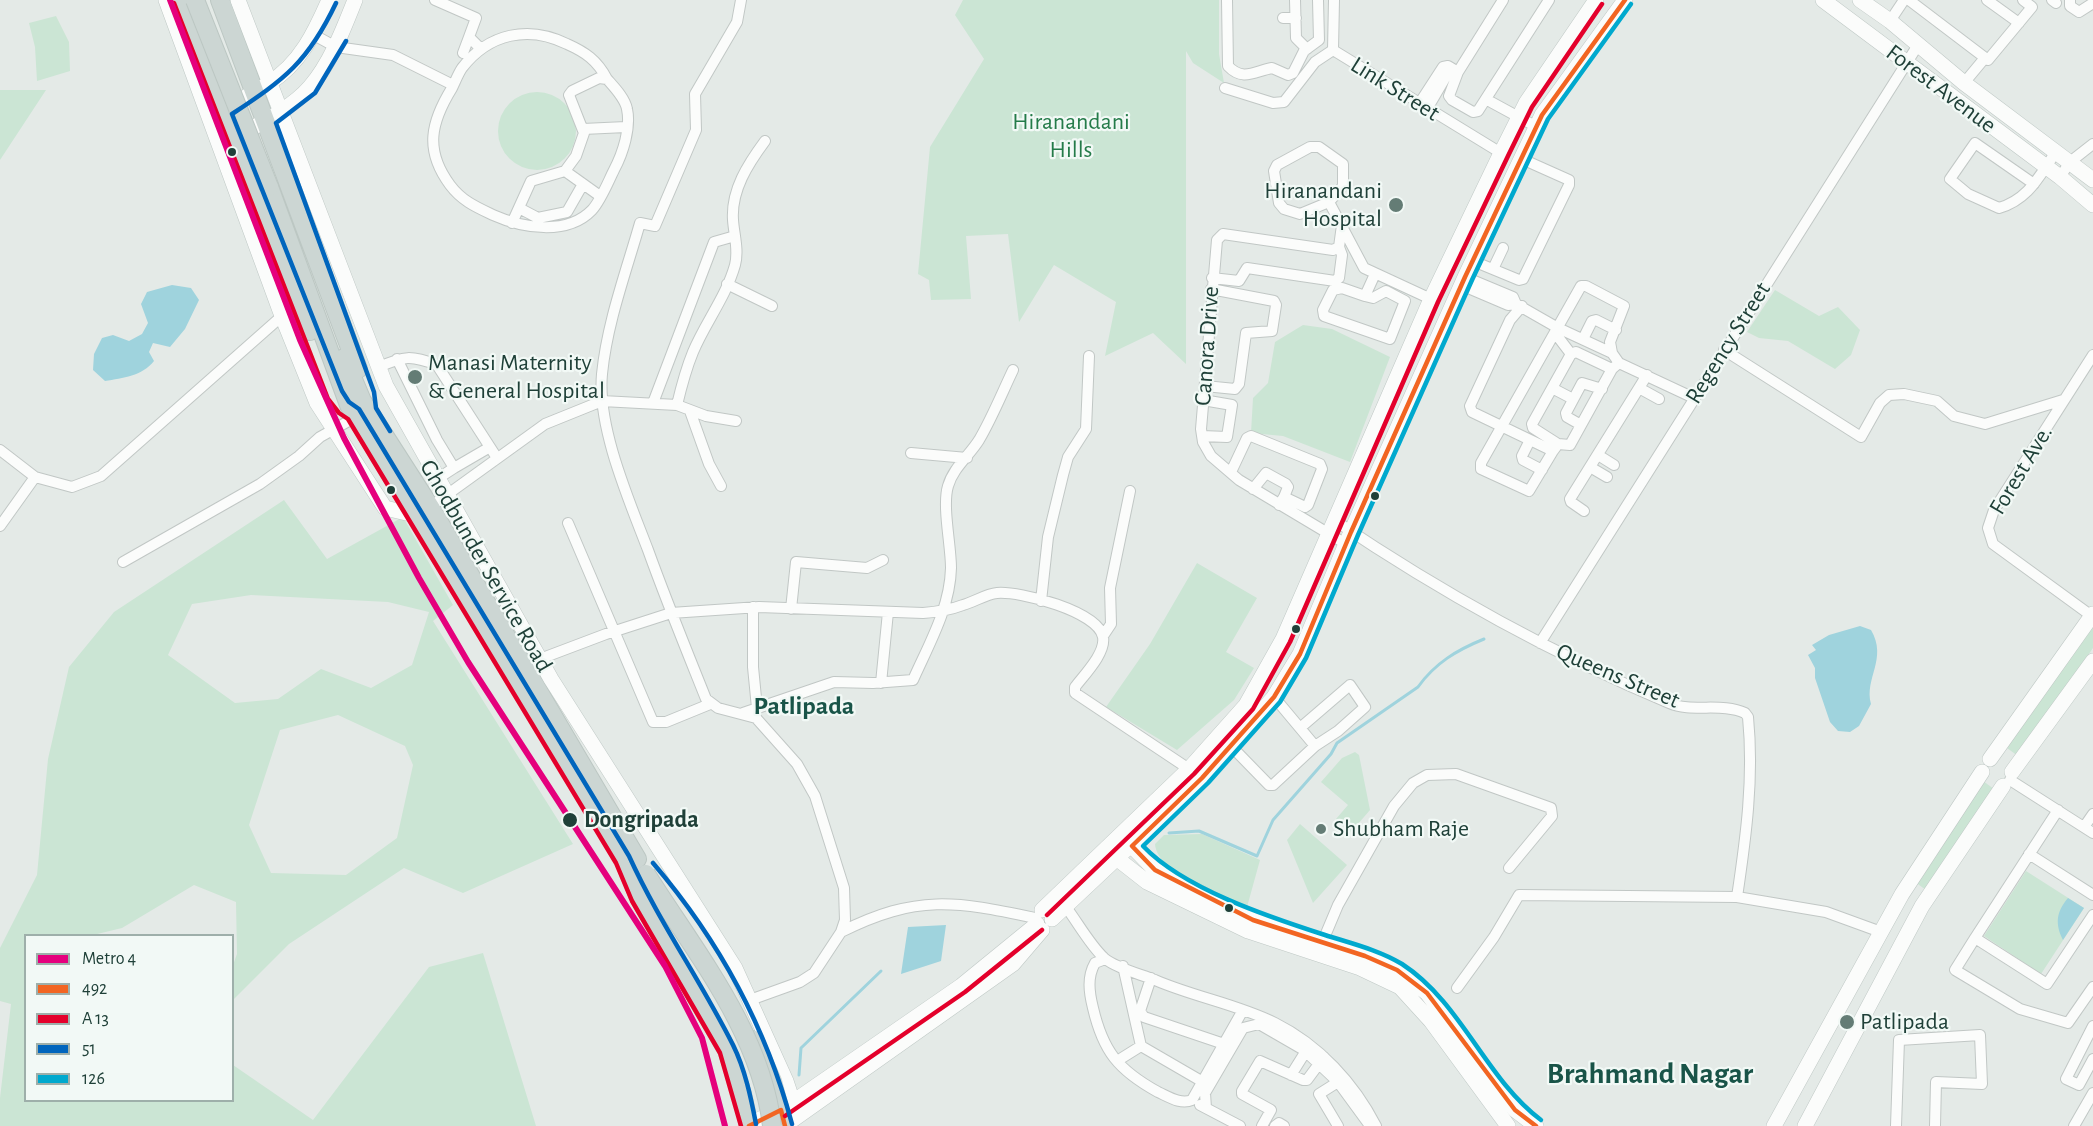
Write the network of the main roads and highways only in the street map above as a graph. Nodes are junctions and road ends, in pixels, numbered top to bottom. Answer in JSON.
{"nodes":[{"id":1,"x":181,"y":0,"type":"edge"},
{"id":2,"x":195,"y":0,"type":"edge"},
{"id":3,"x":208,"y":0,"type":"edge"},
{"id":4,"x":220,"y":0,"type":"edge"},
{"id":5,"x":358,"y":409,"type":"junction"},
{"id":6,"x":422,"y":511,"type":"junction"},
{"id":7,"x":628,"y":856,"type":"junction"},
{"id":8,"x":641,"y":877,"type":"junction"},
{"id":9,"x":788,"y":1119,"type":"edge"},
{"id":10,"x":749,"y":1126,"type":"edge"},
{"id":11,"x":761,"y":1126,"type":"edge"},
{"id":12,"x":772,"y":1126,"type":"edge"}],
"edges":[{"from":1,"to":5,"type":"main road"},
{"from":2,"to":5,"type":"main road","bridge":true},
{"from":3,"to":5,"type":"main road"},
{"from":4,"to":5,"type":"main road"},
{"from":5,"to":6,"type":"main road"},
{"from":6,"to":7,"type":"main road"},
{"from":6,"to":7,"type":"main road"},
{"from":7,"to":8,"type":"main road"},
{"from":7,"to":9,"type":"main road"},
{"from":7,"to":10,"type":"main road"},
{"from":8,"to":11,"type":"main road"},
{"from":8,"to":12,"type":"main road","bridge":true}]}
